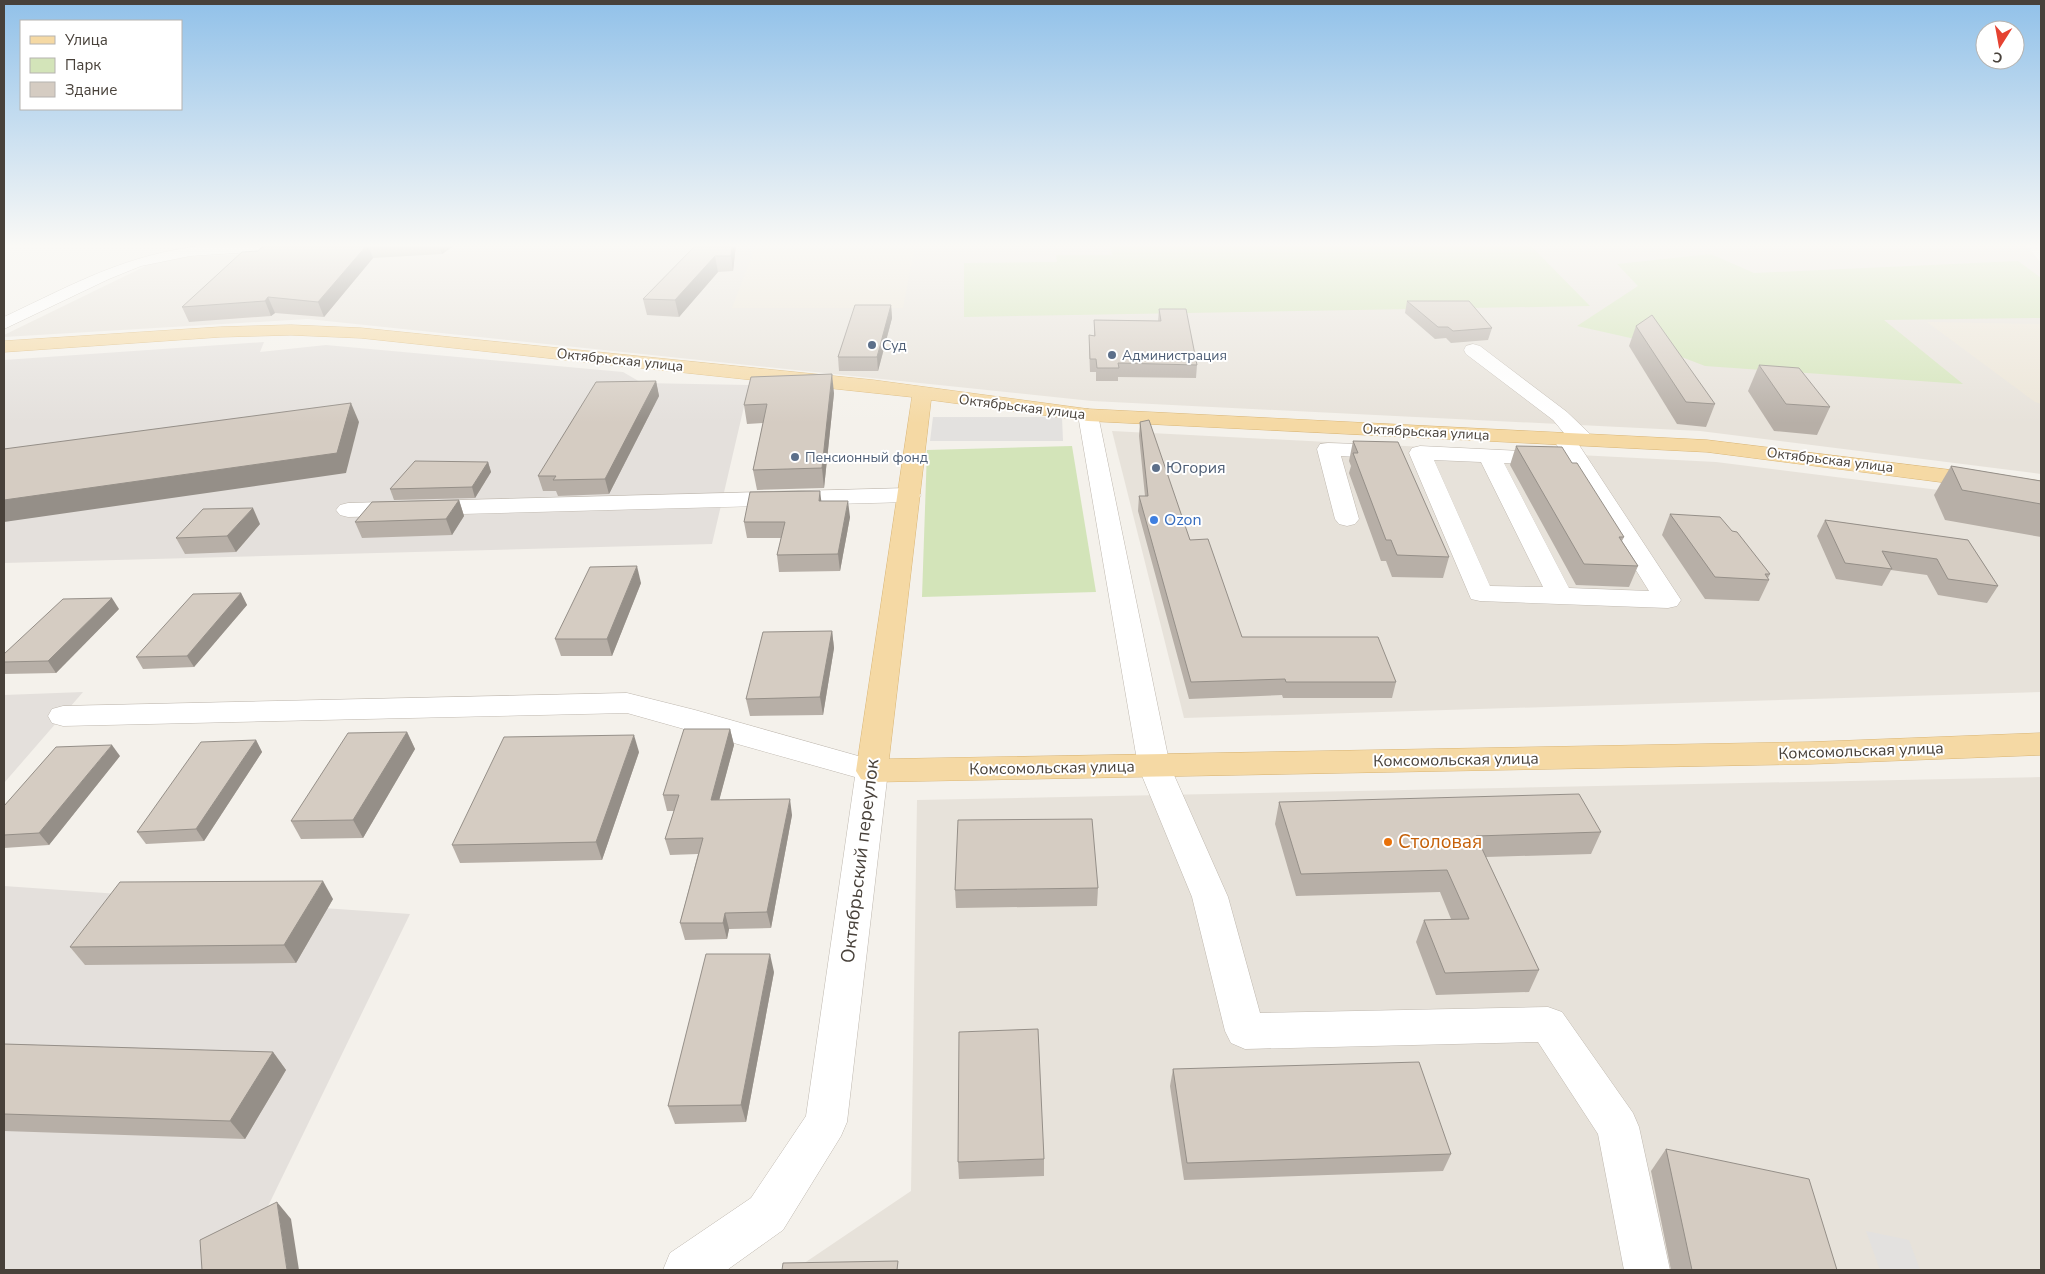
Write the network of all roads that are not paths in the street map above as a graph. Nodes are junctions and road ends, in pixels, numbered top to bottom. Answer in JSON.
{"nodes":[{"id":1,"x":46,"y":304,"type":"edge"},
{"id":2,"x":4,"y":324,"type":"edge"},
{"id":3,"x":4,"y":347,"type":"edge"},
{"id":4,"x":1473,"y":350,"type":"dead end"},
{"id":5,"x":922,"y":394,"type":"junction"},
{"id":6,"x":1088,"y":415,"type":"junction"},
{"id":7,"x":1575,"y":446,"type":"junction"},
{"id":8,"x":1420,"y":453,"type":"junction"},
{"id":9,"x":1489,"y":456,"type":"junction"},
{"id":10,"x":2041,"y":488,"type":"edge"},
{"id":11,"x":909,"y":496,"type":"junction"},
{"id":12,"x":348,"y":510,"type":"dead end"},
{"id":13,"x":1347,"y":519,"type":"dead end"},
{"id":14,"x":1560,"y":596,"type":"junction"},
{"id":15,"x":63,"y":716,"type":"dead end"},
{"id":16,"x":2041,"y":744,"type":"edge"},
{"id":17,"x":1154,"y":766,"type":"junction"},
{"id":18,"x":872,"y":771,"type":"junction"},
{"id":19,"x":687,"y":1270,"type":"edge"},
{"id":20,"x":1647,"y":1270,"type":"edge"}],
"edges":[{"from":1,"to":2,"type":"street"},
{"from":3,"to":5,"type":"main road","name":"Октябрьская улица"},
{"from":4,"to":7,"type":"street"},
{"from":5,"to":6,"type":"main road","name":"Октябрьская улица"},
{"from":5,"to":11,"type":"main road","name":"Октябрьский переулок"},
{"from":6,"to":7,"type":"main road","name":"Октябрьская улица"},
{"from":6,"to":17,"type":"street"},
{"from":7,"to":9,"type":"street"},
{"from":7,"to":10,"type":"main road","name":"Октябрьская улица"},
{"from":7,"to":14,"type":"street"},
{"from":8,"to":9,"type":"street"},
{"from":8,"to":13,"type":"street"},
{"from":8,"to":14,"type":"street"},
{"from":9,"to":14,"type":"street"},
{"from":11,"to":12,"type":"street"},
{"from":11,"to":18,"type":"main road","name":"Октябрьский переулок"},
{"from":15,"to":18,"type":"street"},
{"from":16,"to":17,"type":"main road","name":"Комсомольская улица"},
{"from":17,"to":18,"type":"main road","name":"Комсомольская улица"},
{"from":17,"to":20,"type":"street"},
{"from":18,"to":19,"type":"street","name":"Октябрьский переулок"}]}
